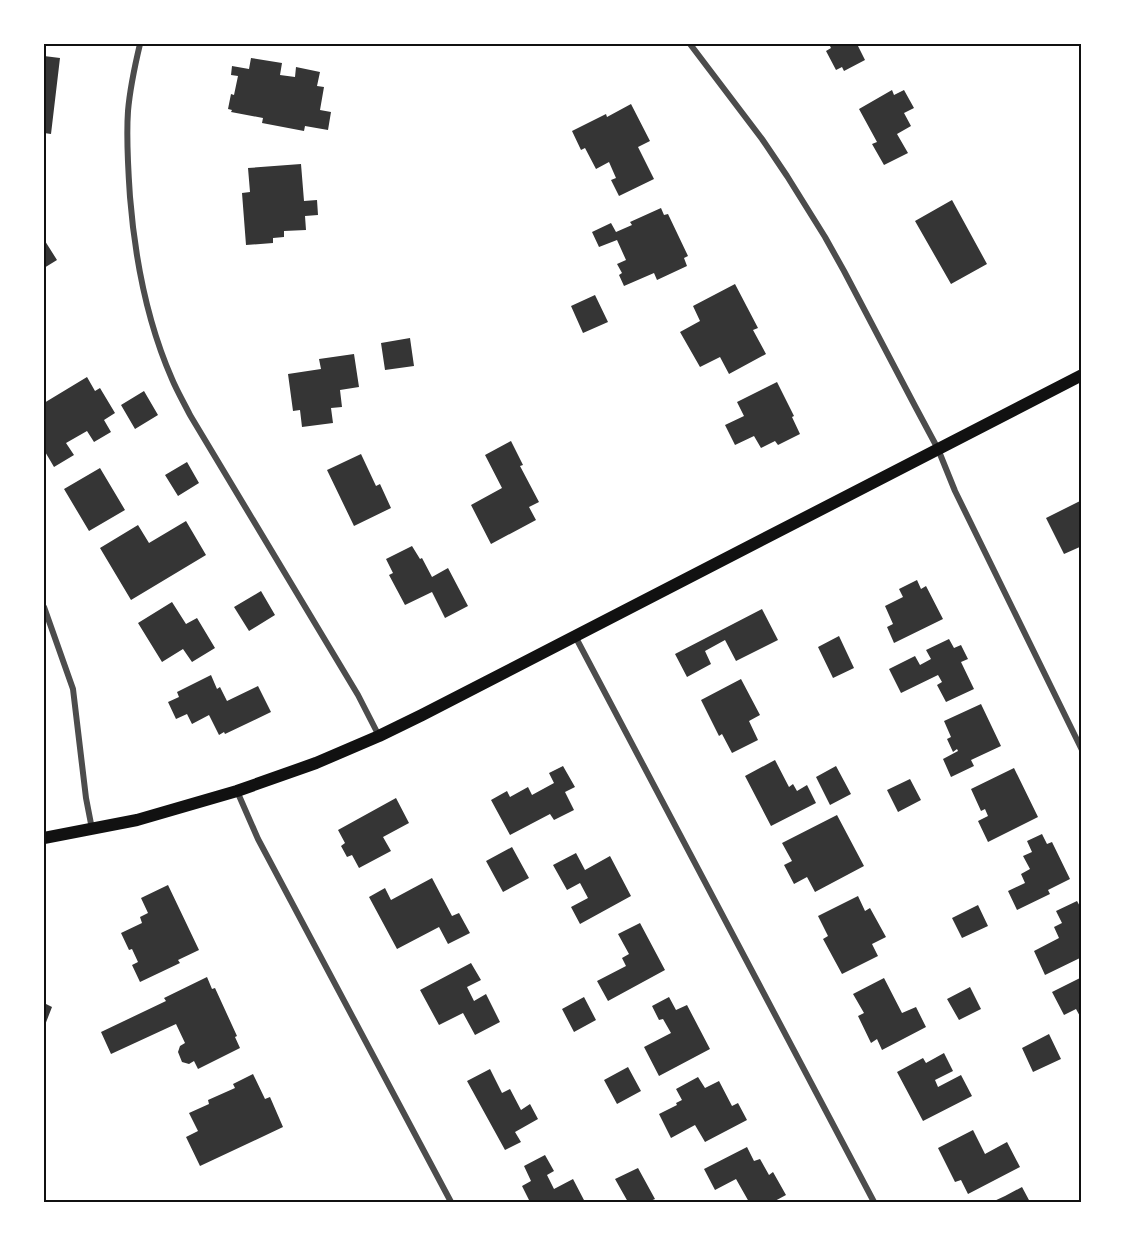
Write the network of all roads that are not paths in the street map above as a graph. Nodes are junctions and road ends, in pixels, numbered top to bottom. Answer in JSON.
{"nodes":[{"id":1,"x":140,"y":44,"type":"edge"},
{"id":2,"x":690,"y":44,"type":"edge"},
{"id":3,"x":1082,"y":375,"type":"edge"},
{"id":4,"x":938,"y":449,"type":"junction"},
{"id":5,"x":44,"y":607,"type":"edge"},
{"id":6,"x":574,"y":636,"type":"junction"},
{"id":7,"x":379,"y":736,"type":"junction"},
{"id":8,"x":1082,"y":750,"type":"edge"},
{"id":9,"x":237,"y":791,"type":"junction"},
{"id":10,"x":92,"y":830,"type":"junction"},
{"id":11,"x":44,"y":838,"type":"edge"},
{"id":12,"x":451,"y":1203,"type":"edge"},
{"id":13,"x":874,"y":1203,"type":"edge"}],
"edges":[{"from":1,"to":7,"type":"street"},
{"from":2,"to":4,"type":"street"},
{"from":3,"to":4,"type":"main road"},
{"from":4,"to":6,"type":"main road"},
{"from":4,"to":8,"type":"street"},
{"from":5,"to":10,"type":"street"},
{"from":6,"to":7,"type":"main road"},
{"from":6,"to":13,"type":"street"},
{"from":7,"to":9,"type":"main road"},
{"from":9,"to":10,"type":"main road"},
{"from":9,"to":12,"type":"street"},
{"from":10,"to":11,"type":"main road"}]}
